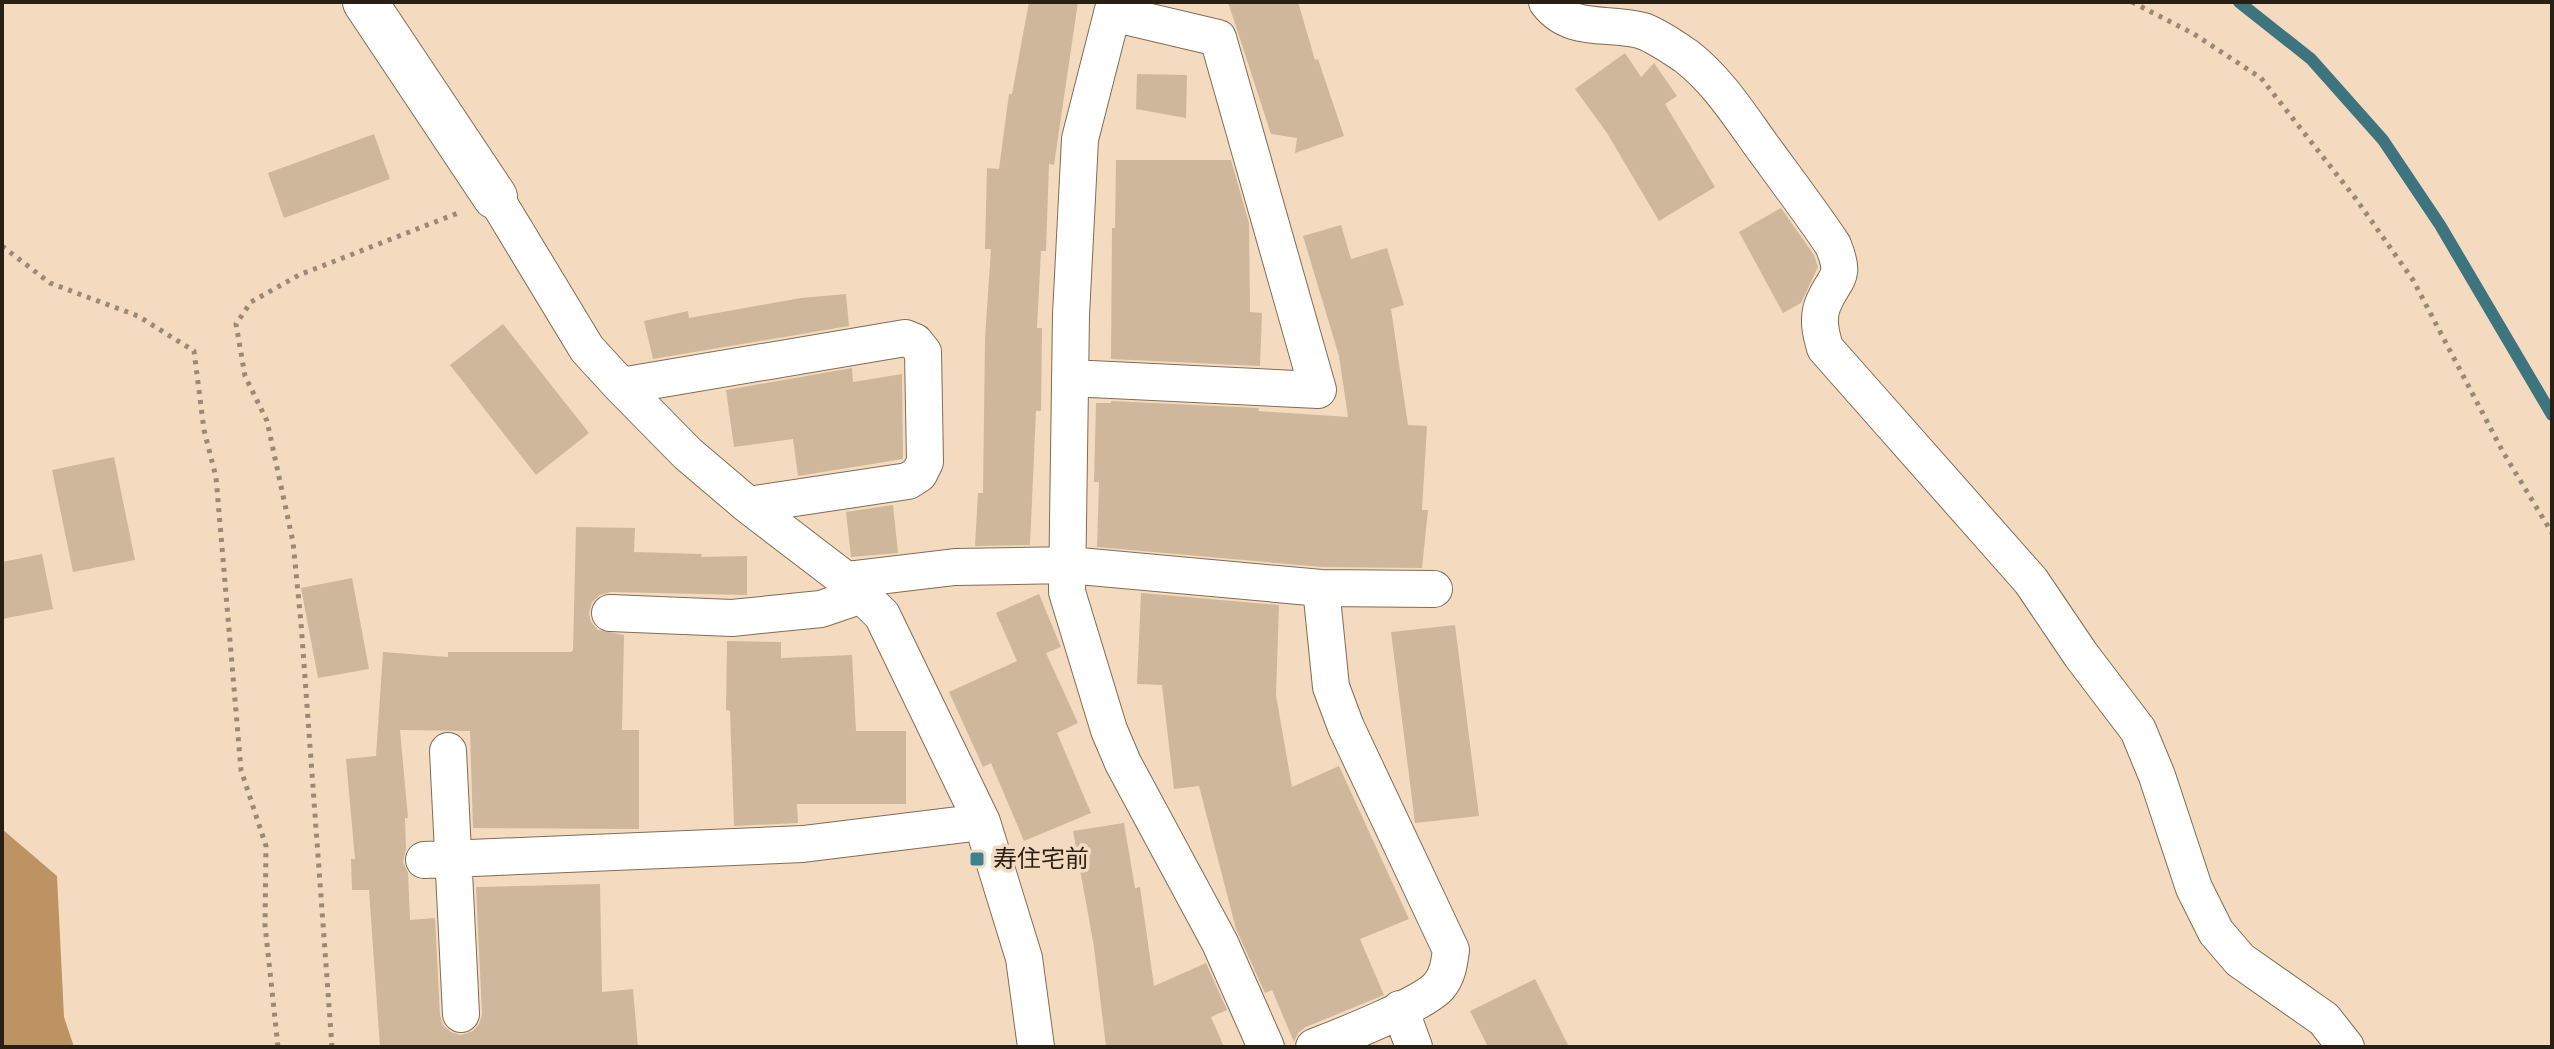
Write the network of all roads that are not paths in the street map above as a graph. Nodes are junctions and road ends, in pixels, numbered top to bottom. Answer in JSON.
{"nodes":[{"id":1,"x":365,"y":2,"type":"edge"},
{"id":2,"x":1547,"y":2,"type":"edge"},
{"id":3,"x":1114,"y":7,"type":"edge"},
{"id":4,"x":490,"y":190,"type":"joint"},
{"id":5,"x":1070,"y":378,"type":"junction"},
{"id":6,"x":621,"y":386,"type":"junction"},
{"id":7,"x":748,"y":505,"type":"junction"},
{"id":8,"x":1068,"y":565,"type":"junction"},
{"id":9,"x":854,"y":588,"type":"junction"},
{"id":10,"x":1321,"y":588,"type":"junction"},
{"id":11,"x":1434,"y":589,"type":"dead end"},
{"id":12,"x":610,"y":613,"type":"dead end"},
{"id":13,"x":448,"y":751,"type":"dead end"},
{"id":14,"x":982,"y":822,"type":"junction"},
{"id":15,"x":439,"y":859,"type":"junction"},
{"id":16,"x":1400,"y":1009,"type":"junction"},
{"id":17,"x":461,"y":1014,"type":"dead end"},
{"id":18,"x":1036,"y":1047,"type":"edge"},
{"id":19,"x":1266,"y":1047,"type":"edge"},
{"id":20,"x":1314,"y":1047,"type":"edge"},
{"id":21,"x":1414,"y":1047,"type":"edge"},
{"id":22,"x":2346,"y":1047,"type":"edge"}],
"edges":[{"from":1,"to":4,"type":"street"},
{"from":2,"to":22,"type":"street"},
{"from":3,"to":5,"type":"street"},
{"from":3,"to":5,"type":"street"},
{"from":4,"to":6,"type":"street"},
{"from":5,"to":8,"type":"street"},
{"from":6,"to":7,"type":"street"},
{"from":6,"to":7,"type":"street"},
{"from":7,"to":9,"type":"street"},
{"from":8,"to":9,"type":"street"},
{"from":8,"to":10,"type":"street"},
{"from":8,"to":19,"type":"street"},
{"from":9,"to":12,"type":"street"},
{"from":9,"to":14,"type":"street"},
{"from":10,"to":11,"type":"street"},
{"from":10,"to":16,"type":"street"},
{"from":13,"to":15,"type":"street"},
{"from":14,"to":15,"type":"street"},
{"from":14,"to":18,"type":"street"},
{"from":15,"to":17,"type":"street"},
{"from":16,"to":20,"type":"street"},
{"from":16,"to":21,"type":"street"}]}
